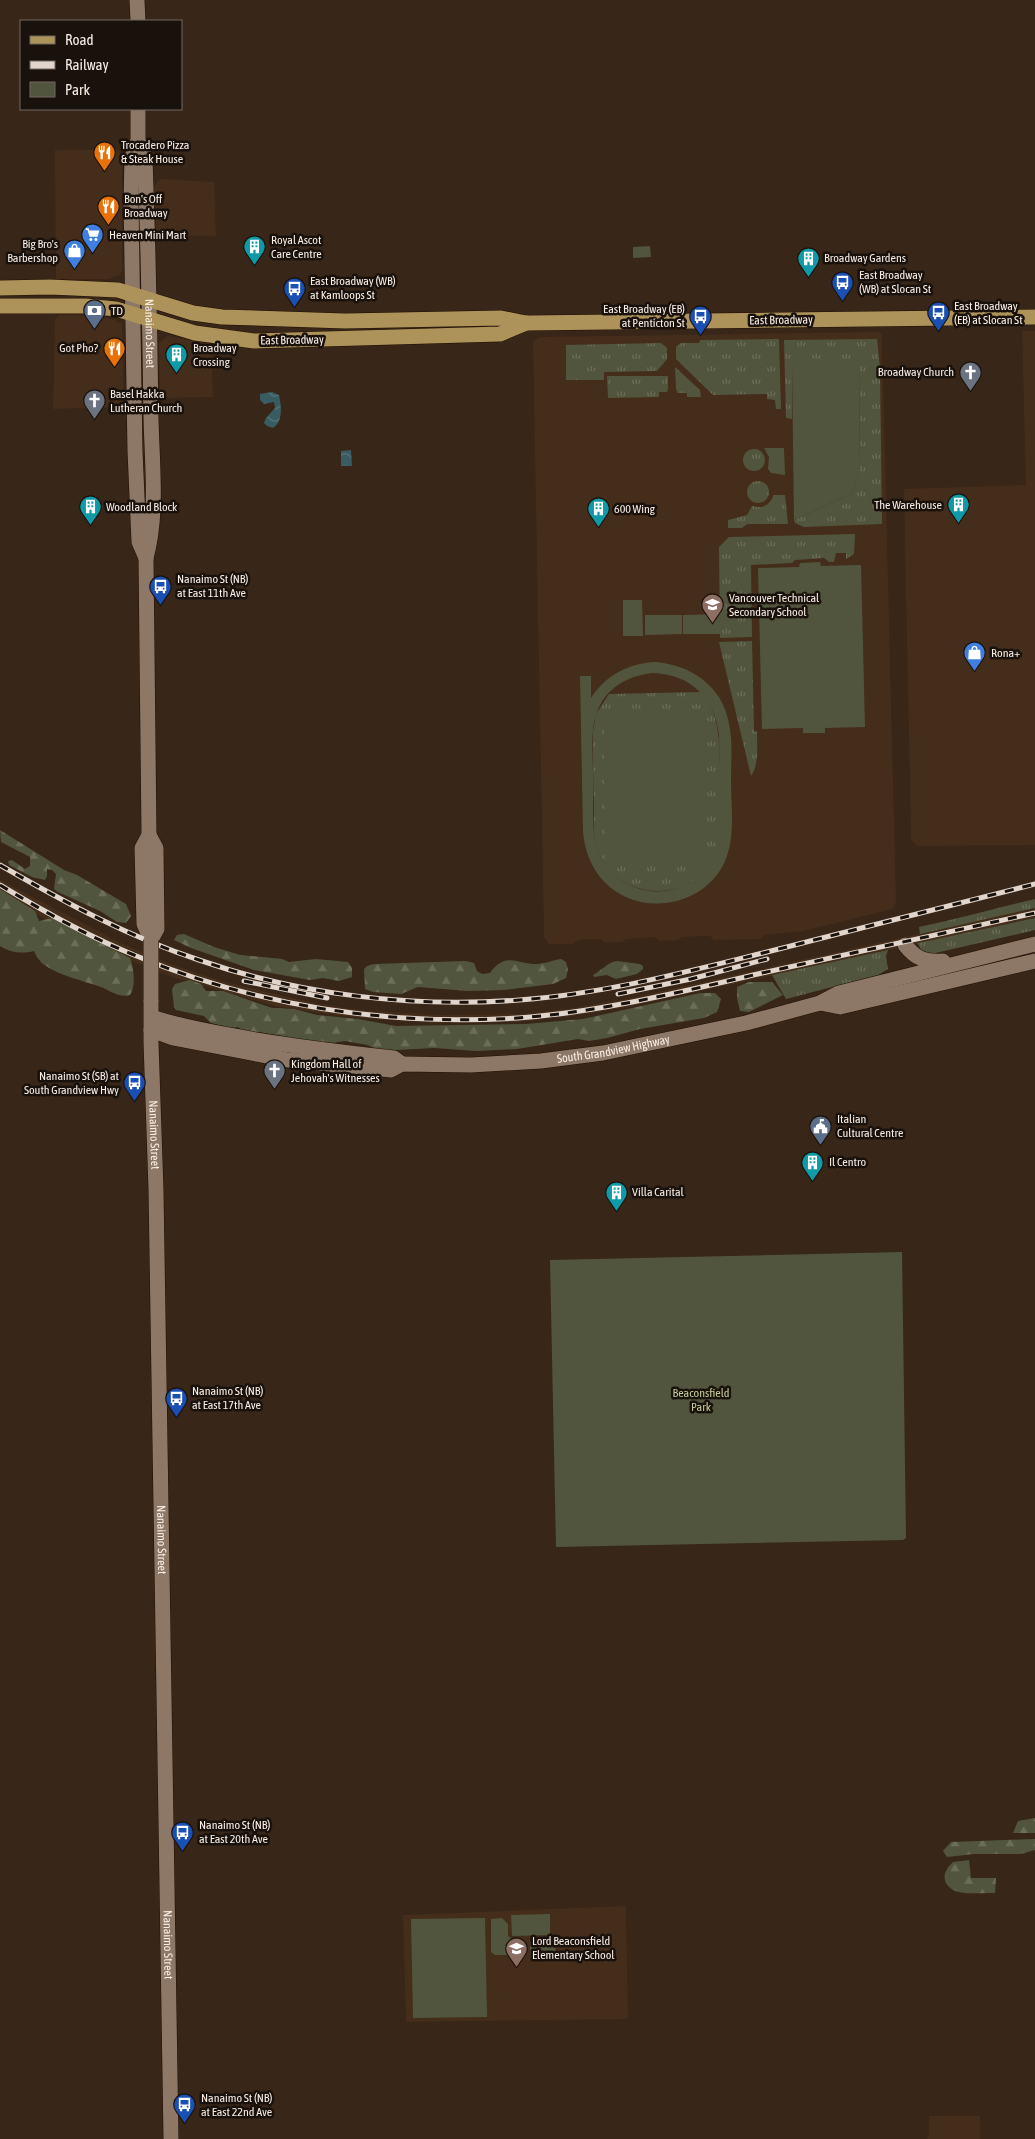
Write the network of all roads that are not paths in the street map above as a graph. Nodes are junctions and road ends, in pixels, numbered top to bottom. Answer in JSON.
{"nodes":[{"id":1,"x":137,"y":0,"type":"edge"},
{"id":2,"x":138,"y":20,"type":"edge"},
{"id":3,"x":138,"y":110,"type":"edge"},
{"id":4,"x":138,"y":141,"type":"junction"},
{"id":5,"x":0,"y":288,"type":"edge"},
{"id":6,"x":132,"y":295,"type":"junction"},
{"id":7,"x":149,"y":300,"type":"junction"},
{"id":8,"x":0,"y":306,"type":"edge"},
{"id":9,"x":133,"y":314,"type":"junction"},
{"id":10,"x":1035,"y":317,"type":"edge"},
{"id":11,"x":150,"y":321,"type":"junction"},
{"id":12,"x":526,"y":323,"type":"junction"},
{"id":13,"x":146,"y":558,"type":"junction"},
{"id":14,"x":1035,"y":944,"type":"edge"},
{"id":15,"x":905,"y":945,"type":"dead end"},
{"id":16,"x":974,"y":958,"type":"junction"},
{"id":17,"x":1035,"y":961,"type":"edge"},
{"id":18,"x":820,"y":1004,"type":"junction"},
{"id":19,"x":152,"y":1023,"type":"junction"},
{"id":20,"x":171,"y":2139,"type":"edge"}],
"edges":[{"from":1,"to":2,"type":"main road"},
{"from":3,"to":4,"type":"main road","name":"Nanaimo Street"},
{"from":4,"to":6,"type":"main road","name":"Nanaimo Street"},
{"from":4,"to":7,"type":"main road","name":"Nanaimo Street"},
{"from":5,"to":6,"type":"main road","name":"East Broadway"},
{"from":6,"to":7,"type":"main road","name":"East Broadway"},
{"from":6,"to":9,"type":"main road","name":"Nanaimo Street"},
{"from":7,"to":11,"type":"main road","name":"Nanaimo Street"},
{"from":7,"to":12,"type":"main road","name":"East Broadway"},
{"from":8,"to":9,"type":"main road","name":"East Broadway"},
{"from":9,"to":11,"type":"main road","name":"East Broadway"},
{"from":9,"to":13,"type":"main road","name":"Nanaimo Street"},
{"from":10,"to":12,"type":"main road","name":"East Broadway"},
{"from":11,"to":12,"type":"main road","name":"East Broadway"},
{"from":11,"to":13,"type":"main road","name":"Nanaimo Street"},
{"from":13,"to":19,"type":"main road","name":"Nanaimo Street","bridge":true},
{"from":14,"to":16,"type":"main road","name":"South Grandview Highway"},
{"from":15,"to":16,"type":"main road"},
{"from":16,"to":18,"type":"main road","name":"South Grandview Highway"},
{"from":17,"to":18,"type":"main road","name":"South Grandview Highway"},
{"from":18,"to":19,"type":"main road","name":"South Grandview Highway"},
{"from":19,"to":20,"type":"main road","name":"Nanaimo Street"}]}
